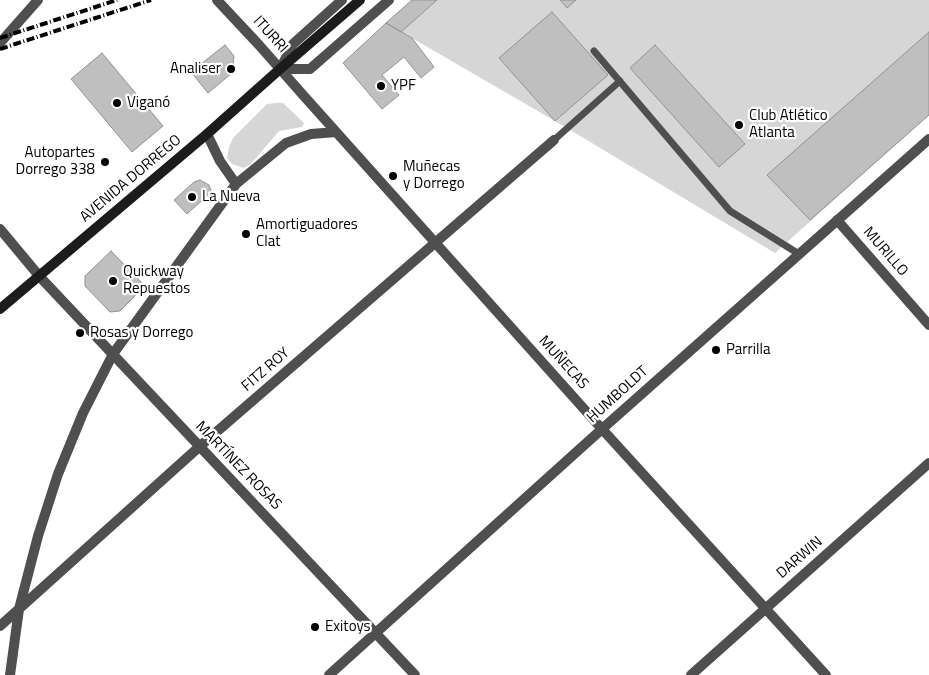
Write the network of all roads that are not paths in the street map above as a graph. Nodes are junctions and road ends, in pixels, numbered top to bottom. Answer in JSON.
{"nodes":[{"id":1,"x":38,"y":0,"type":"edge"},
{"id":2,"x":218,"y":0,"type":"edge"},
{"id":3,"x":342,"y":0,"type":"edge"},
{"id":4,"x":360,"y":0,"type":"edge"},
{"id":5,"x":389,"y":0,"type":"edge"},
{"id":6,"x":0,"y":43,"type":"edge"},
{"id":7,"x":594,"y":52,"type":"dead end"},
{"id":8,"x":280,"y":69,"type":"junction"},
{"id":9,"x":620,"y":81,"type":"junction"},
{"id":10,"x":336,"y":132,"type":"junction"},
{"id":11,"x":207,"y":134,"type":"junction"},
{"id":12,"x":929,"y":139,"type":"edge"},
{"id":13,"x":554,"y":140,"type":"joint"},
{"id":14,"x":236,"y":184,"type":"junction"},
{"id":15,"x":837,"y":220,"type":"junction"},
{"id":16,"x":0,"y":229,"type":"edge"},
{"id":17,"x":435,"y":243,"type":"junction"},
{"id":18,"x":799,"y":254,"type":"junction"},
{"id":19,"x":40,"y":276,"type":"junction"},
{"id":20,"x":0,"y":309,"type":"edge"},
{"id":21,"x":929,"y":325,"type":"edge"},
{"id":22,"x":113,"y":354,"type":"junction"},
{"id":23,"x":602,"y":429,"type":"junction"},
{"id":24,"x":199,"y":447,"type":"junction"},
{"id":25,"x":929,"y":463,"type":"edge"},
{"id":26,"x":766,"y":608,"type":"junction"},
{"id":27,"x":19,"y":609,"type":"junction"},
{"id":28,"x":0,"y":626,"type":"edge"},
{"id":29,"x":377,"y":633,"type":"junction"},
{"id":30,"x":10,"y":675,"type":"edge"},
{"id":31,"x":329,"y":675,"type":"edge"},
{"id":32,"x":415,"y":675,"type":"edge"},
{"id":33,"x":691,"y":675,"type":"edge"},
{"id":34,"x":826,"y":675,"type":"edge"}],
"edges":[{"from":1,"to":6,"type":"street"},
{"from":2,"to":8,"type":"street","name":"ITURRI"},
{"from":3,"to":8,"type":"street","name":"AVENIDA DORREGO"},
{"from":4,"to":8,"type":"main road","name":"AVENIDA DORREGO"},
{"from":5,"to":8,"type":"street"},
{"from":7,"to":9,"type":"lane"},
{"from":8,"to":10,"type":"street","name":"MUÑECAS"},
{"from":8,"to":11,"type":"main road","name":"AVENIDA DORREGO"},
{"from":9,"to":13,"type":"lane"},
{"from":9,"to":18,"type":"lane"},
{"from":10,"to":14,"type":"street"},
{"from":10,"to":17,"type":"street","name":"MUÑECAS"},
{"from":11,"to":14,"type":"street"},
{"from":11,"to":19,"type":"main road","name":"AVENIDA DORREGO"},
{"from":12,"to":15,"type":"street","name":"HUMBOLDT"},
{"from":13,"to":17,"type":"street","name":"FITZ ROY"},
{"from":14,"to":22,"type":"street"},
{"from":15,"to":18,"type":"street","name":"HUMBOLDT"},
{"from":15,"to":21,"type":"street","name":"MURILLO"},
{"from":16,"to":19,"type":"street","name":"MARTÍNEZ ROSAS"},
{"from":17,"to":23,"type":"street","name":"MUÑECAS"},
{"from":17,"to":24,"type":"street","name":"FITZ ROY"},
{"from":18,"to":23,"type":"street","name":"HUMBOLDT"},
{"from":19,"to":20,"type":"main road","name":"AVENIDA DORREGO"},
{"from":19,"to":22,"type":"street","name":"MARTÍNEZ ROSAS"},
{"from":22,"to":24,"type":"street","name":"MARTÍNEZ ROSAS"},
{"from":22,"to":27,"type":"street"},
{"from":23,"to":26,"type":"street","name":"MUÑECAS"},
{"from":23,"to":29,"type":"street","name":"HUMBOLDT"},
{"from":24,"to":27,"type":"street","name":"FITZ ROY"},
{"from":24,"to":29,"type":"street","name":"MARTÍNEZ ROSAS"},
{"from":25,"to":26,"type":"street","name":"DARWIN"},
{"from":26,"to":33,"type":"street","name":"DARWIN"},
{"from":26,"to":34,"type":"street","name":"MUÑECAS"},
{"from":27,"to":28,"type":"street","name":"FITZ ROY"},
{"from":27,"to":30,"type":"street"},
{"from":29,"to":31,"type":"street","name":"HUMBOLDT"},
{"from":29,"to":32,"type":"street","name":"MARTÍNEZ ROSAS"}]}
